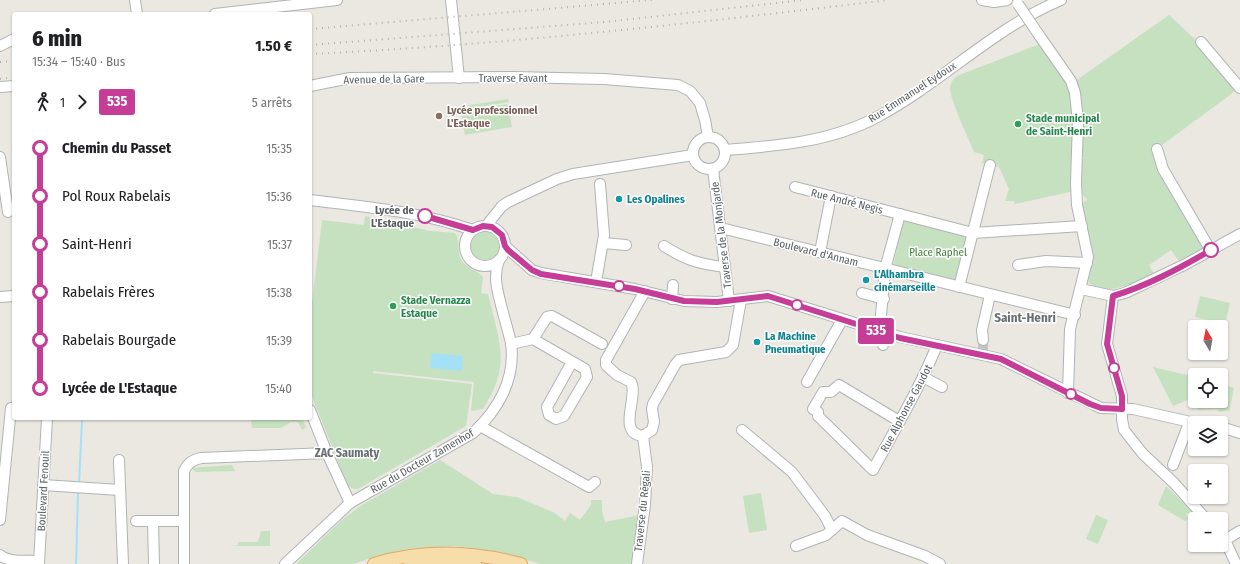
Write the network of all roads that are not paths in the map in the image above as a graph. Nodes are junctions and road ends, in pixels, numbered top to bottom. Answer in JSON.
{"nodes":[{"id":1,"x":135,"y":0,"type":"edge"},
{"id":2,"x":337,"y":0,"type":"edge"},
{"id":3,"x":451,"y":0,"type":"edge"},
{"id":4,"x":982,"y":0,"type":"edge"},
{"id":5,"x":1007,"y":0,"type":"edge"},
{"id":6,"x":1061,"y":0,"type":"edge"},
{"id":7,"x":1017,"y":2,"type":"edge"},
{"id":8,"x":137,"y":12,"type":"edge"},
{"id":9,"x":232,"y":12,"type":"edge"},
{"id":10,"x":12,"y":40,"type":"edge"},
{"id":11,"x":1201,"y":42,"type":"dead end"},
{"id":12,"x":0,"y":46,"type":"edge"},
{"id":13,"x":460,"y":78,"type":"junction"},
{"id":14,"x":12,"y":86,"type":"edge"},
{"id":15,"x":312,"y":86,"type":"edge"},
{"id":16,"x":0,"y":87,"type":"edge"},
{"id":17,"x":1240,"y":88,"type":"edge"},
{"id":18,"x":708,"y":137,"type":"junction"},
{"id":19,"x":1157,"y":149,"type":"dead end"},
{"id":20,"x":726,"y":150,"type":"junction"},
{"id":21,"x":693,"y":155,"type":"junction"},
{"id":22,"x":0,"y":157,"type":"edge"},
{"id":23,"x":990,"y":165,"type":"dead end"},
{"id":24,"x":713,"y":169,"type":"junction"},
{"id":25,"x":600,"y":184,"type":"dead end"},
{"id":26,"x":795,"y":187,"type":"dead end"},
{"id":27,"x":832,"y":196,"type":"junction"},
{"id":28,"x":312,"y":200,"type":"edge"},
{"id":29,"x":7,"y":212,"type":"edge"},
{"id":30,"x":496,"y":214,"type":"junction"},
{"id":31,"x":900,"y":214,"type":"junction"},
{"id":32,"x":448,"y":224,"type":"junction"},
{"id":33,"x":486,"y":226,"type":"junction"},
{"id":34,"x":1082,"y":226,"type":"junction"},
{"id":35,"x":721,"y":228,"type":"junction"},
{"id":36,"x":473,"y":230,"type":"junction"},
{"id":37,"x":498,"y":231,"type":"junction"},
{"id":38,"x":973,"y":233,"type":"junction"},
{"id":39,"x":1240,"y":234,"type":"edge"},
{"id":40,"x":466,"y":239,"type":"junction"},
{"id":41,"x":603,"y":242,"type":"junction"},
{"id":42,"x":626,"y":245,"type":"dead end"},
{"id":43,"x":505,"y":246,"type":"junction"},
{"id":44,"x":664,"y":246,"type":"dead end"},
{"id":45,"x":1211,"y":250,"type":"junction"},
{"id":46,"x":820,"y":252,"type":"junction"},
{"id":47,"x":518,"y":258,"type":"junction"},
{"id":48,"x":500,"y":259,"type":"junction"},
{"id":49,"x":1087,"y":262,"type":"junction"},
{"id":50,"x":480,"y":265,"type":"junction"},
{"id":51,"x":1018,"y":265,"type":"dead end"},
{"id":52,"x":725,"y":267,"type":"junction"},
{"id":53,"x":885,"y":269,"type":"junction"},
{"id":54,"x":596,"y":282,"type":"junction"},
{"id":55,"x":495,"y":284,"type":"junction"},
{"id":56,"x":672,"y":285,"type":"dead end"},
{"id":57,"x":959,"y":287,"type":"junction"},
{"id":58,"x":1081,"y":289,"type":"junction"},
{"id":59,"x":645,"y":291,"type":"junction"},
{"id":60,"x":862,"y":293,"type":"dead end"},
{"id":61,"x":990,"y":295,"type":"junction"},
{"id":62,"x":12,"y":296,"type":"edge"},
{"id":63,"x":1113,"y":296,"type":"junction"},
{"id":64,"x":0,"y":297,"type":"edge"},
{"id":65,"x":672,"y":299,"type":"junction"},
{"id":66,"x":884,"y":299,"type":"junction"},
{"id":67,"x":741,"y":300,"type":"junction"},
{"id":68,"x":729,"y":301,"type":"junction"},
{"id":69,"x":881,"y":315,"type":"dead end"},
{"id":70,"x":1075,"y":315,"type":"junction"},
{"id":71,"x":842,"y":320,"type":"junction"},
{"id":72,"x":887,"y":334,"type":"junction"},
{"id":73,"x":534,"y":339,"type":"junction"},
{"id":74,"x":983,"y":340,"type":"tunnel mouth"},
{"id":75,"x":511,"y":344,"type":"junction"},
{"id":76,"x":602,"y":344,"type":"dead end"},
{"id":77,"x":883,"y":345,"type":"dead end"},
{"id":78,"x":937,"y":345,"type":"junction"},
{"id":79,"x":572,"y":362,"type":"junction"},
{"id":80,"x":923,"y":377,"type":"junction"},
{"id":81,"x":807,"y":382,"type":"dead end"},
{"id":82,"x":942,"y":387,"type":"dead end"},
{"id":83,"x":1068,"y":393,"type":"junction"},
{"id":84,"x":11,"y":408,"type":"dead end"},
{"id":85,"x":1122,"y":409,"type":"junction"},
{"id":86,"x":312,"y":415,"type":"edge"},
{"id":87,"x":47,"y":420,"type":"edge"},
{"id":88,"x":899,"y":421,"type":"junction"},
{"id":89,"x":1188,"y":422,"type":"edge"},
{"id":90,"x":480,"y":426,"type":"junction"},
{"id":91,"x":1228,"y":429,"type":"edge"},
{"id":92,"x":742,"y":430,"type":"dead end"},
{"id":93,"x":1188,"y":432,"type":"edge"},
{"id":94,"x":1240,"y":433,"type":"edge"},
{"id":95,"x":643,"y":436,"type":"junction"},
{"id":96,"x":326,"y":453,"type":"junction"},
{"id":97,"x":119,"y":460,"type":"dead end"},
{"id":98,"x":1173,"y":466,"type":"dead end"},
{"id":99,"x":595,"y":482,"type":"dead end"},
{"id":100,"x":43,"y":485,"type":"junction"},
{"id":101,"x":120,"y":490,"type":"junction"},
{"id":102,"x":350,"y":503,"type":"junction"},
{"id":103,"x":1199,"y":512,"type":"edge"},
{"id":104,"x":0,"y":520,"type":"edge"},
{"id":105,"x":136,"y":521,"type":"dead end"},
{"id":106,"x":153,"y":521,"type":"junction"},
{"id":107,"x":184,"y":521,"type":"junction"},
{"id":108,"x":832,"y":530,"type":"junction"},
{"id":109,"x":1240,"y":531,"type":"edge"},
{"id":110,"x":1228,"y":536,"type":"edge"},
{"id":111,"x":796,"y":546,"type":"dead end"},
{"id":112,"x":1228,"y":548,"type":"edge"},
{"id":113,"x":0,"y":555,"type":"edge"},
{"id":114,"x":39,"y":562,"type":"edge"},
{"id":115,"x":940,"y":563,"type":"edge"},
{"id":116,"x":123,"y":564,"type":"edge"},
{"id":117,"x":154,"y":564,"type":"edge"},
{"id":118,"x":184,"y":564,"type":"edge"},
{"id":119,"x":285,"y":564,"type":"edge"},
{"id":120,"x":374,"y":564,"type":"edge"},
{"id":121,"x":410,"y":564,"type":"edge"},
{"id":122,"x":483,"y":564,"type":"edge"},
{"id":123,"x":521,"y":564,"type":"edge"},
{"id":124,"x":637,"y":564,"type":"edge"},
{"id":125,"x":1236,"y":564,"type":"edge"}],
"edges":[{"from":1,"to":8,"type":"street"},
{"from":2,"to":9,"type":"street"},
{"from":3,"to":13,"type":"street"},
{"from":4,"to":5,"type":"street"},
{"from":6,"to":20,"type":"street","name":"Rue Emmanuel Eydoux"},
{"from":7,"to":34,"type":"street","bridge":true},
{"from":10,"to":12,"type":"street"},
{"from":11,"to":17,"type":"street"},
{"from":13,"to":15,"type":"street","name":"Avenue de la Gare"},
{"from":13,"to":18,"type":"street","name":"Traverse Favant"},
{"from":14,"to":16,"type":"street"},
{"from":18,"to":20,"type":"street"},
{"from":18,"to":21,"type":"street"},
{"from":19,"to":45,"type":"street"},
{"from":20,"to":24,"type":"street"},
{"from":21,"to":24,"type":"street"},
{"from":21,"to":30,"type":"street"},
{"from":22,"to":29,"type":"street"},
{"from":23,"to":38,"type":"street"},
{"from":24,"to":35,"type":"street","name":"Traverse de la Monjarde"},
{"from":25,"to":41,"type":"street"},
{"from":26,"to":27,"type":"street","name":"Rue André Negis"},
{"from":27,"to":31,"type":"street","name":"Rue André Negis"},
{"from":27,"to":46,"type":"street"},
{"from":28,"to":32,"type":"street"},
{"from":30,"to":33,"type":"street"},
{"from":30,"to":37,"type":"street"},
{"from":31,"to":38,"type":"street"},
{"from":31,"to":53,"type":"street"},
{"from":32,"to":36,"type":"street"},
{"from":32,"to":40,"type":"street"},
{"from":33,"to":36,"type":"street"},
{"from":33,"to":37,"type":"street"},
{"from":34,"to":38,"type":"street"},
{"from":34,"to":49,"type":"street"},
{"from":35,"to":46,"type":"street","name":"Boulevard d'Annam"},
{"from":35,"to":52,"type":"street","name":"Traverse de la Monjarde"},
{"from":36,"to":40,"type":"street"},
{"from":37,"to":43,"type":"street"},
{"from":38,"to":57,"type":"street"},
{"from":39,"to":45,"type":"street"},
{"from":40,"to":50,"type":"street"},
{"from":41,"to":42,"type":"street"},
{"from":41,"to":54,"type":"street"},
{"from":43,"to":47,"type":"street"},
{"from":43,"to":48,"type":"street"},
{"from":44,"to":52,"type":"street"},
{"from":45,"to":63,"type":"street"},
{"from":46,"to":53,"type":"street","name":"Boulevard d'Annam"},
{"from":47,"to":48,"type":"street"},
{"from":47,"to":54,"type":"street"},
{"from":48,"to":50,"type":"street"},
{"from":48,"to":55,"type":"street","name":"Rue du Docteur Zamenhof"},
{"from":49,"to":51,"type":"street"},
{"from":49,"to":58,"type":"street"},
{"from":50,"to":55,"type":"street","name":"Rue du Docteur Zamenhof"},
{"from":52,"to":68,"type":"street","name":"Traverse de la Monjarde"},
{"from":53,"to":57,"type":"street","name":"Boulevard d'Annam"},
{"from":53,"to":66,"type":"street"},
{"from":54,"to":59,"type":"street"},
{"from":55,"to":75,"type":"street","name":"Rue du Docteur Zamenhof"},
{"from":56,"to":65,"type":"street"},
{"from":57,"to":61,"type":"street","name":"Boulevard d'Annam"},
{"from":58,"to":63,"type":"street"},
{"from":58,"to":70,"type":"street"},
{"from":59,"to":65,"type":"street"},
{"from":59,"to":95,"type":"street"},
{"from":60,"to":66,"type":"street"},
{"from":61,"to":70,"type":"street","name":"Boulevard d'Annam"},
{"from":61,"to":74,"type":"street"},
{"from":62,"to":64,"type":"street"},
{"from":63,"to":85,"type":"street"},
{"from":65,"to":68,"type":"street"},
{"from":66,"to":69,"type":"street"},
{"from":67,"to":68,"type":"street"},
{"from":67,"to":71,"type":"street"},
{"from":67,"to":95,"type":"street"},
{"from":70,"to":83,"type":"street"},
{"from":71,"to":72,"type":"street"},
{"from":71,"to":81,"type":"street"},
{"from":72,"to":77,"type":"street"},
{"from":72,"to":78,"type":"street"},
{"from":73,"to":75,"type":"street"},
{"from":73,"to":76,"type":"street"},
{"from":73,"to":79,"type":"street"},
{"from":75,"to":90,"type":"street","name":"Rue du Docteur Zamenhof"},
{"from":78,"to":80,"type":"street","name":"Rue Alphonse Gaudot"},
{"from":78,"to":83,"type":"street"},
{"from":79,"to":79,"type":"street"},
{"from":80,"to":82,"type":"street"},
{"from":80,"to":88,"type":"street","name":"Rue Alphonse Gaudot"},
{"from":83,"to":85,"type":"street"},
{"from":84,"to":104,"type":"street"},
{"from":85,"to":89,"type":"street"},
{"from":85,"to":103,"type":"street"},
{"from":86,"to":96,"type":"street"},
{"from":87,"to":100,"type":"street","name":"Boulevard Fenouil"},
{"from":88,"to":88,"type":"street","name":"Rue Alphonse Gaudot"},
{"from":90,"to":99,"type":"street"},
{"from":90,"to":102,"type":"street","name":"Rue du Docteur Zamenhof"},
{"from":91,"to":94,"type":"street"},
{"from":92,"to":108,"type":"street"},
{"from":93,"to":98,"type":"street"},
{"from":95,"to":124,"type":"street","name":"Traverse du Régali"},
{"from":96,"to":102,"type":"street"},
{"from":96,"to":107,"type":"street"},
{"from":97,"to":101,"type":"street"},
{"from":100,"to":101,"type":"street"},
{"from":100,"to":114,"type":"street","name":"Boulevard Fenouil"},
{"from":101,"to":116,"type":"street"},
{"from":102,"to":119,"type":"street","name":"Rue du Docteur Zamenhof"},
{"from":105,"to":106,"type":"street"},
{"from":106,"to":107,"type":"street"},
{"from":106,"to":117,"type":"street"},
{"from":107,"to":118,"type":"street"},
{"from":108,"to":111,"type":"street"},
{"from":108,"to":115,"type":"street"},
{"from":109,"to":110,"type":"street"},
{"from":112,"to":125,"type":"street"},
{"from":113,"to":114,"type":"street"},
{"from":120,"to":123,"type":"main road"},
{"from":121,"to":122,"type":"main road"}]}
